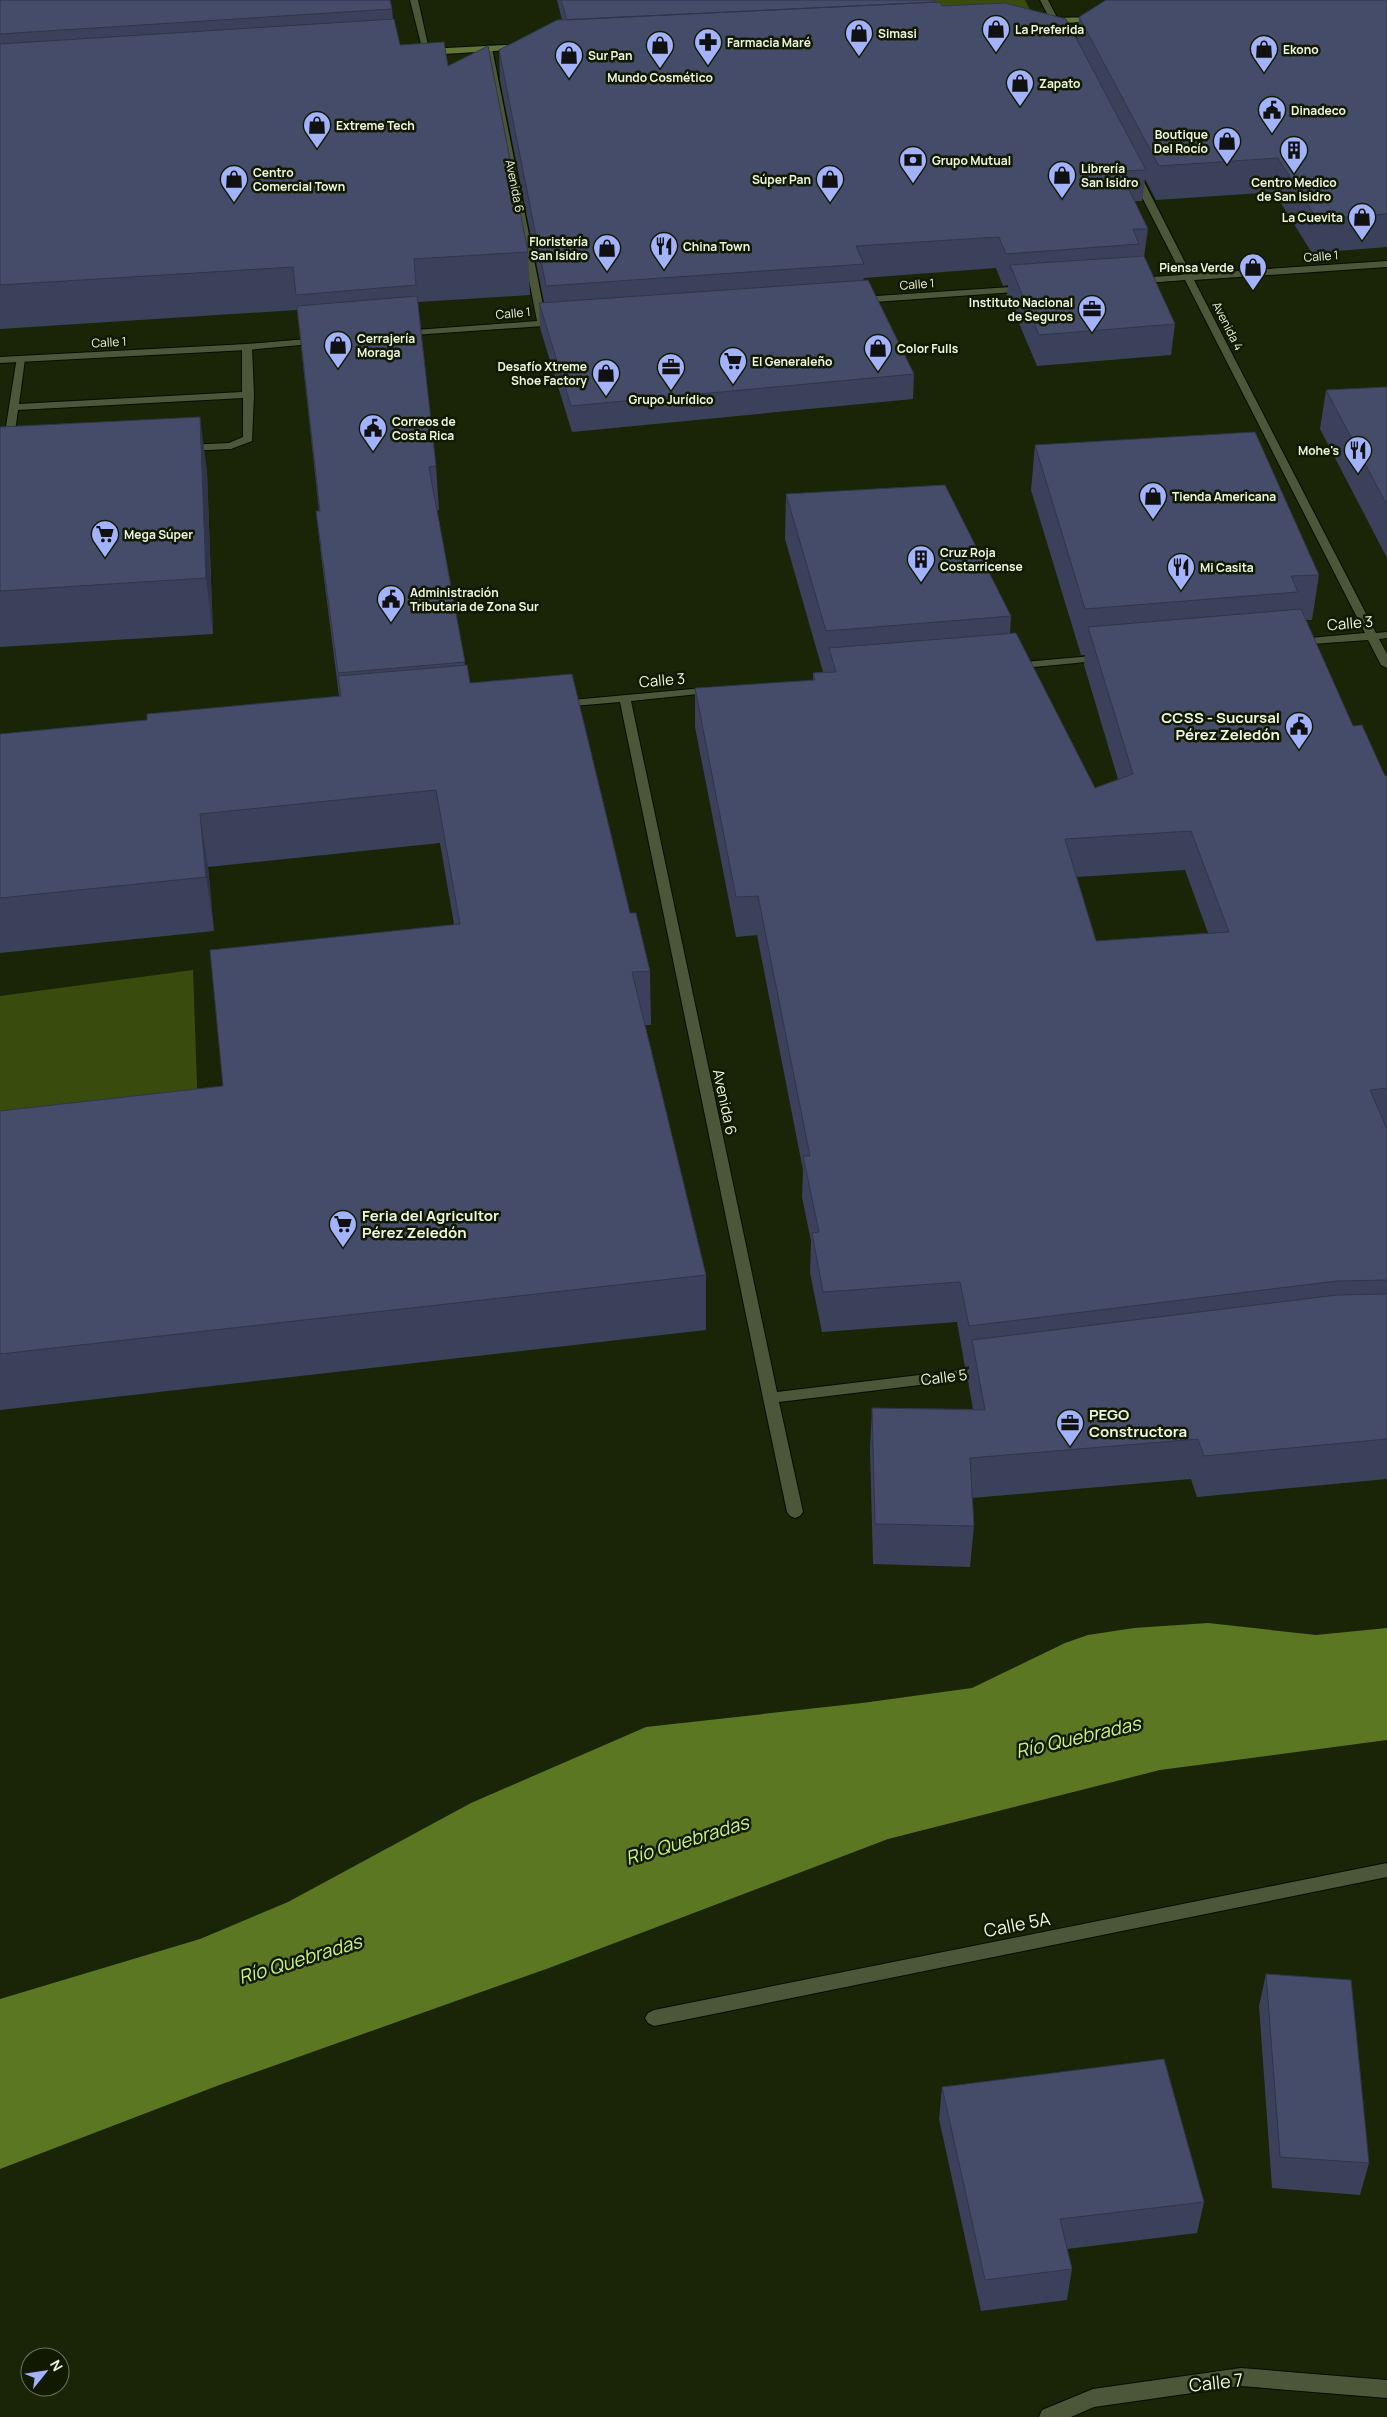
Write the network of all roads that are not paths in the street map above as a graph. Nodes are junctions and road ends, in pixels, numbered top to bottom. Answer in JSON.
{"nodes":[{"id":1,"x":414,"y":0,"type":"edge"},
{"id":2,"x":1044,"y":0,"type":"edge"},
{"id":3,"x":1104,"y":18,"type":"edge"},
{"id":4,"x":1055,"y":21,"type":"junction"},
{"id":5,"x":1035,"y":22,"type":"edge"},
{"id":6,"x":1064,"y":39,"type":"edge"},
{"id":7,"x":528,"y":46,"type":"edge"},
{"id":8,"x":488,"y":48,"type":"junction"},
{"id":9,"x":417,"y":52,"type":"edge"},
{"id":10,"x":427,"y":52,"type":"junction"},
{"id":11,"x":1129,"y":162,"type":"edge"},
{"id":12,"x":1387,"y":264,"type":"edge"},
{"id":13,"x":1189,"y":277,"type":"junction"},
{"id":14,"x":1120,"y":282,"type":"edge"},
{"id":15,"x":1040,"y":288,"type":"edge"},
{"id":16,"x":851,"y":301,"type":"edge"},
{"id":17,"x":572,"y":321,"type":"edge"},
{"id":18,"x":542,"y":323,"type":"junction"},
{"id":19,"x":395,"y":335,"type":"edge"},
{"id":20,"x":326,"y":341,"type":"edge"},
{"id":21,"x":247,"y":347,"type":"junction"},
{"id":22,"x":20,"y":359,"type":"junction"},
{"id":23,"x":0,"y":360,"type":"edge"},
{"id":24,"x":249,"y":396,"type":"junction"},
{"id":25,"x":13,"y":407,"type":"junction"},
{"id":26,"x":174,"y":449,"type":"edge"},
{"id":27,"x":14,"y":454,"type":"edge"},
{"id":28,"x":1387,"y":635,"type":"edge"},
{"id":29,"x":1373,"y":636,"type":"junction"},
{"id":30,"x":1285,"y":643,"type":"edge"},
{"id":31,"x":1117,"y":657,"type":"edge"},
{"id":32,"x":1387,"y":665,"type":"edge"},
{"id":33,"x":999,"y":667,"type":"edge"},
{"id":34,"x":723,"y":690,"type":"edge"},
{"id":35,"x":625,"y":698,"type":"junction"},
{"id":36,"x":545,"y":705,"type":"edge"},
{"id":37,"x":996,"y":1371,"type":"edge"},
{"id":38,"x":770,"y":1398,"type":"junction"},
{"id":39,"x":795,"y":1512,"type":"dead end"},
{"id":40,"x":1387,"y":1870,"type":"edge"},
{"id":41,"x":654,"y":2018,"type":"dead end"},
{"id":42,"x":1387,"y":2389,"type":"edge"},
{"id":43,"x":1049,"y":2417,"type":"edge"}],
"edges":[{"from":1,"to":10,"type":"street"},
{"from":2,"to":4,"type":"street"},
{"from":3,"to":4,"type":"main road"},
{"from":4,"to":5,"type":"main road"},
{"from":4,"to":6,"type":"street"},
{"from":7,"to":8,"type":"main road"},
{"from":8,"to":10,"type":"main road"},
{"from":8,"to":18,"type":"street","name":"Avenida 6"},
{"from":9,"to":10,"type":"main road"},
{"from":11,"to":13,"type":"street","name":"Avenida 4"},
{"from":12,"to":13,"type":"street","name":"Calle 1"},
{"from":13,"to":14,"type":"street","name":"Calle 1"},
{"from":13,"to":29,"type":"street","name":"Avenida 4"},
{"from":15,"to":16,"type":"street","name":"Calle 1"},
{"from":17,"to":18,"type":"street","name":"Calle 1"},
{"from":18,"to":19,"type":"street","name":"Calle 1"},
{"from":20,"to":21,"type":"street","name":"Calle 1"},
{"from":21,"to":22,"type":"street","name":"Calle 1"},
{"from":21,"to":24,"type":"street"},
{"from":22,"to":23,"type":"street","name":"Calle 1"},
{"from":22,"to":25,"type":"street"},
{"from":24,"to":25,"type":"street"},
{"from":24,"to":26,"type":"street"},
{"from":25,"to":27,"type":"street"},
{"from":28,"to":29,"type":"street","name":"Calle 3"},
{"from":29,"to":30,"type":"street","name":"Calle 3"},
{"from":29,"to":32,"type":"street","name":"Avenida 4"},
{"from":31,"to":33,"type":"street"},
{"from":34,"to":35,"type":"street","name":"Calle 3"},
{"from":35,"to":36,"type":"street","name":"Calle 3"},
{"from":35,"to":38,"type":"street","name":"Avenida 6"},
{"from":37,"to":38,"type":"street","name":"Calle 5"},
{"from":38,"to":39,"type":"street","name":"Avenida 6"},
{"from":40,"to":41,"type":"street","name":"Calle 5A"},
{"from":42,"to":43,"type":"street","name":"Calle 7"}]}
